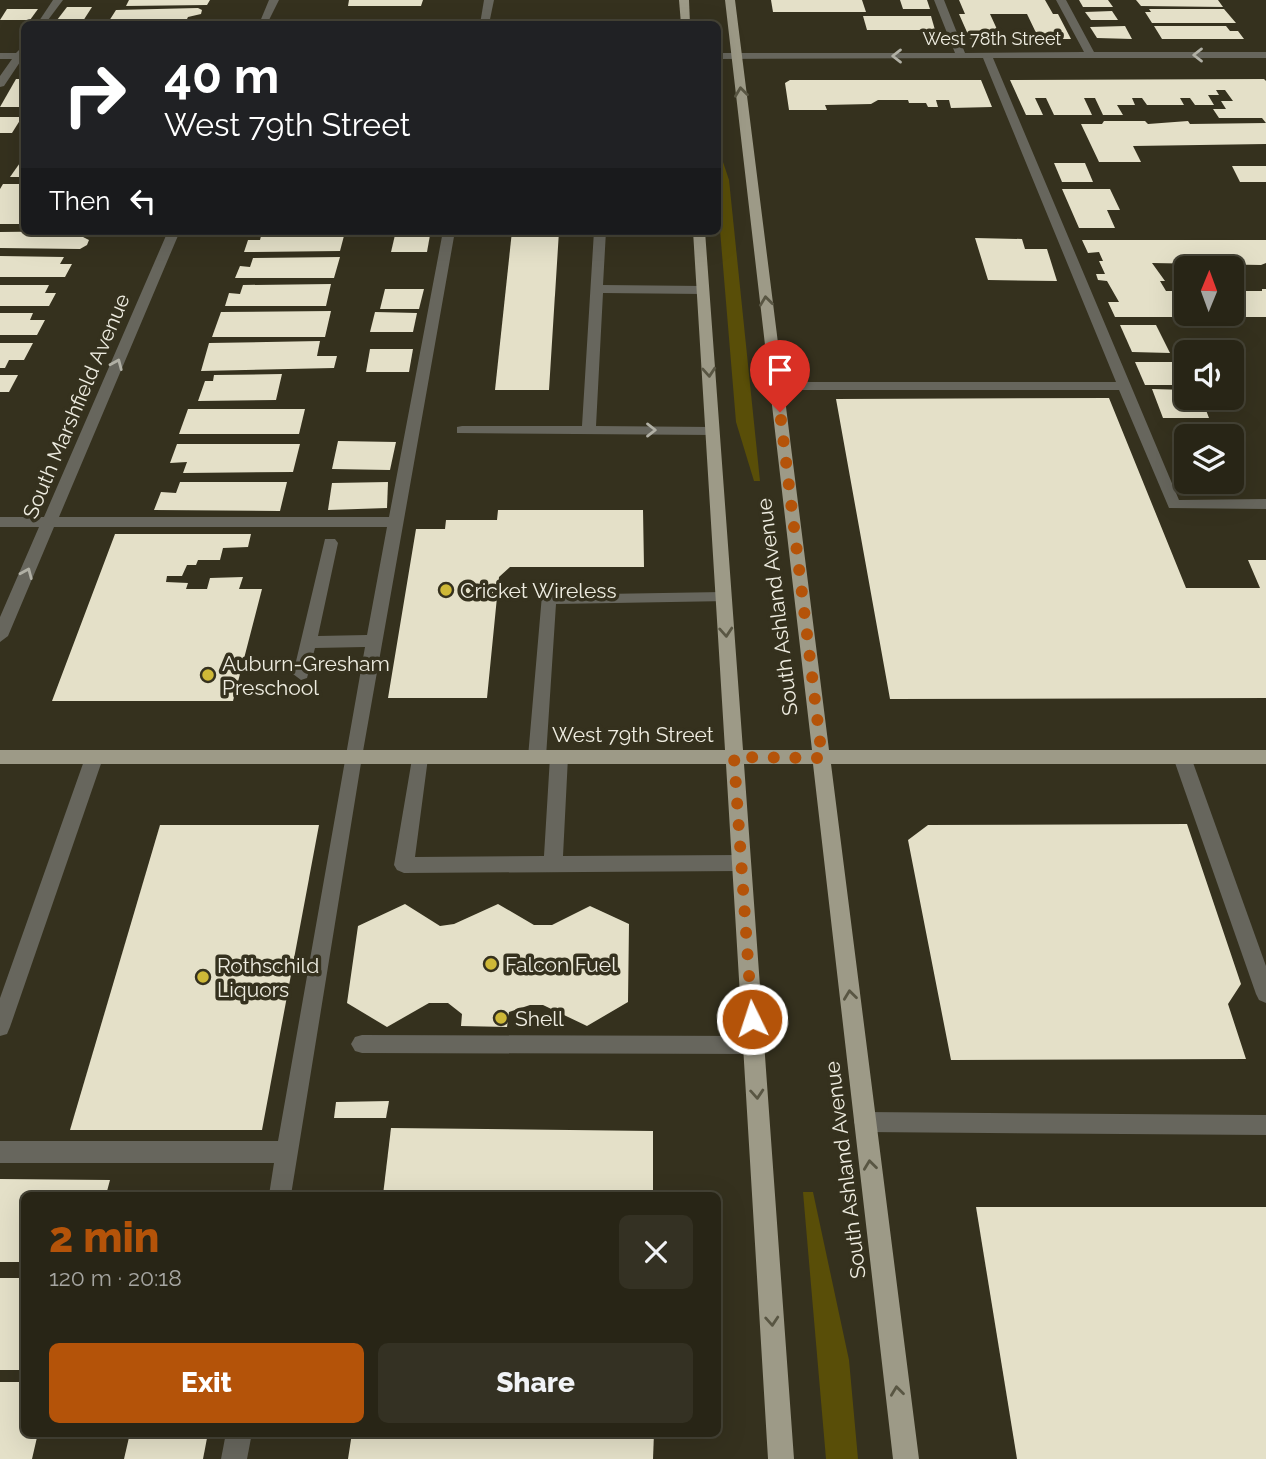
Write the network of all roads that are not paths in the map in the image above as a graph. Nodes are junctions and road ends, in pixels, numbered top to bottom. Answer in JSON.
{"nodes":[{"id":1,"x":58,"y":0,"type":"edge"},
{"id":2,"x":274,"y":0,"type":"edge"},
{"id":3,"x":489,"y":0,"type":"edge"},
{"id":4,"x":684,"y":0,"type":"edge"},
{"id":5,"x":730,"y":0,"type":"edge"},
{"id":6,"x":939,"y":0,"type":"edge"},
{"id":7,"x":1061,"y":0,"type":"edge"},
{"id":8,"x":43,"y":21,"type":"edge"},
{"id":9,"x":264,"y":21,"type":"edge"},
{"id":10,"x":486,"y":21,"type":"edge"},
{"id":11,"x":686,"y":21,"type":"edge"},
{"id":12,"x":21,"y":54,"type":"edge"},
{"id":13,"x":1091,"y":55,"type":"junction"},
{"id":14,"x":1266,"y":55,"type":"edge"},
{"id":15,"x":0,"y":56,"type":"edge"},
{"id":16,"x":721,"y":56,"type":"edge"},
{"id":17,"x":736,"y":56,"type":"junction"},
{"id":18,"x":961,"y":56,"type":"junction"},
{"id":19,"x":987,"y":56,"type":"junction"},
{"id":20,"x":21,"y":57,"type":"edge"},
{"id":21,"x":0,"y":84,"type":"edge"},
{"id":22,"x":172,"y":235,"type":"edge"},
{"id":23,"x":448,"y":235,"type":"edge"},
{"id":24,"x":600,"y":235,"type":"edge"},
{"id":25,"x":699,"y":235,"type":"edge"},
{"id":26,"x":597,"y":289,"type":"junction"},
{"id":27,"x":703,"y":290,"type":"junction"},
{"id":28,"x":777,"y":386,"type":"junction"},
{"id":29,"x":1125,"y":386,"type":"junction"},
{"id":30,"x":462,"y":430,"type":"dead end"},
{"id":31,"x":589,"y":430,"type":"junction"},
{"id":32,"x":712,"y":431,"type":"junction"},
{"id":33,"x":1266,"y":504,"type":"edge"},
{"id":34,"x":0,"y":522,"type":"edge"},
{"id":35,"x":396,"y":522,"type":"junction"},
{"id":36,"x":49,"y":523,"type":"junction"},
{"id":37,"x":330,"y":543,"type":"dead end"},
{"id":38,"x":723,"y":597,"type":"junction"},
{"id":39,"x":0,"y":636,"type":"edge"},
{"id":40,"x":374,"y":641,"type":"junction"},
{"id":41,"x":308,"y":642,"type":"junction"},
{"id":42,"x":301,"y":674,"type":"dead end"},
{"id":43,"x":0,"y":757,"type":"edge"},
{"id":44,"x":537,"y":757,"type":"junction"},
{"id":45,"x":559,"y":757,"type":"junction"},
{"id":46,"x":734,"y":757,"type":"junction"},
{"id":47,"x":1182,"y":757,"type":"junction"},
{"id":48,"x":1266,"y":757,"type":"edge"},
{"id":49,"x":94,"y":758,"type":"junction"},
{"id":50,"x":353,"y":758,"type":"junction"},
{"id":51,"x":419,"y":758,"type":"junction"},
{"id":52,"x":822,"y":758,"type":"junction"},
{"id":53,"x":741,"y":863,"type":"junction"},
{"id":54,"x":553,"y":864,"type":"junction"},
{"id":55,"x":1266,"y":994,"type":"edge"},
{"id":56,"x":0,"y":1027,"type":"edge"},
{"id":57,"x":362,"y":1044,"type":"dead end"},
{"id":58,"x":754,"y":1045,"type":"junction"},
{"id":59,"x":865,"y":1122,"type":"junction"},
{"id":60,"x":1266,"y":1125,"type":"edge"},
{"id":61,"x":0,"y":1152,"type":"edge"},
{"id":62,"x":288,"y":1152,"type":"junction"},
{"id":63,"x":281,"y":1192,"type":"edge"},
{"id":64,"x":238,"y":1437,"type":"edge"},
{"id":65,"x":234,"y":1459,"type":"edge"},
{"id":66,"x":781,"y":1459,"type":"edge"},
{"id":67,"x":906,"y":1459,"type":"edge"}],
"edges":[{"from":1,"to":8,"type":"street"},
{"from":2,"to":9,"type":"street"},
{"from":3,"to":10,"type":"street"},
{"from":4,"to":11,"type":"main road"},
{"from":5,"to":17,"type":"main road","name":"South Ashland Avenue"},
{"from":6,"to":18,"type":"street"},
{"from":7,"to":13,"type":"street"},
{"from":12,"to":15,"type":"street"},
{"from":14,"to":13,"type":"street","name":"West 78th Street","one_way":true},
{"from":13,"to":19,"type":"street","name":"West 78th Street"},
{"from":16,"to":17,"type":"street","name":"West 78th Street"},
{"from":18,"to":17,"type":"street","name":"West 78th Street","one_way":true},
{"from":28,"to":17,"type":"main road","name":"South Ashland Avenue","one_way":true},
{"from":18,"to":19,"type":"street","name":"West 78th Street"},
{"from":19,"to":29,"type":"street"},
{"from":20,"to":21,"type":"street"},
{"from":36,"to":22,"type":"street","name":"South Marshfield Avenue","one_way":true},
{"from":23,"to":35,"type":"street"},
{"from":24,"to":26,"type":"street"},
{"from":25,"to":27,"type":"main road"},
{"from":26,"to":27,"type":"street"},
{"from":26,"to":31,"type":"street"},
{"from":27,"to":32,"type":"main road","one_way":true},
{"from":28,"to":29,"type":"street"},
{"from":28,"to":52,"type":"main road","name":"South Ashland Avenue"},
{"from":29,"to":33,"type":"street"},
{"from":30,"to":31,"type":"street"},
{"from":31,"to":32,"type":"street","one_way":true},
{"from":32,"to":38,"type":"main road"},
{"from":34,"to":36,"type":"street"},
{"from":35,"to":36,"type":"street"},
{"from":35,"to":40,"type":"street"},
{"from":39,"to":36,"type":"street","name":"South Marshfield Avenue","one_way":true},
{"from":37,"to":41,"type":"street"},
{"from":38,"to":44,"type":"street"},
{"from":38,"to":46,"type":"main road","one_way":true},
{"from":40,"to":41,"type":"street"},
{"from":40,"to":50,"type":"street"},
{"from":41,"to":42,"type":"street"},
{"from":43,"to":49,"type":"main road","name":"West 79th Street"},
{"from":44,"to":45,"type":"main road","name":"West 79th Street"},
{"from":44,"to":51,"type":"main road","name":"West 79th Street"},
{"from":45,"to":46,"type":"main road","name":"West 79th Street"},
{"from":45,"to":54,"type":"street"},
{"from":46,"to":52,"type":"main road","name":"West 79th Street"},
{"from":46,"to":53,"type":"main road"},
{"from":47,"to":48,"type":"main road","name":"West 79th Street"},
{"from":47,"to":52,"type":"main road","name":"West 79th Street"},
{"from":47,"to":55,"type":"street"},
{"from":49,"to":50,"type":"main road","name":"West 79th Street"},
{"from":49,"to":56,"type":"street"},
{"from":50,"to":51,"type":"main road","name":"West 79th Street"},
{"from":50,"to":62,"type":"street"},
{"from":51,"to":54,"type":"street"},
{"from":59,"to":52,"type":"main road","name":"South Ashland Avenue","one_way":true},
{"from":53,"to":54,"type":"street"},
{"from":53,"to":58,"type":"main road"},
{"from":57,"to":58,"type":"street"},
{"from":58,"to":66,"type":"main road","one_way":true},
{"from":59,"to":60,"type":"street"},
{"from":67,"to":59,"type":"main road","name":"South Ashland Avenue","one_way":true},
{"from":61,"to":62,"type":"street"},
{"from":62,"to":63,"type":"street"},
{"from":64,"to":65,"type":"street"}]}
